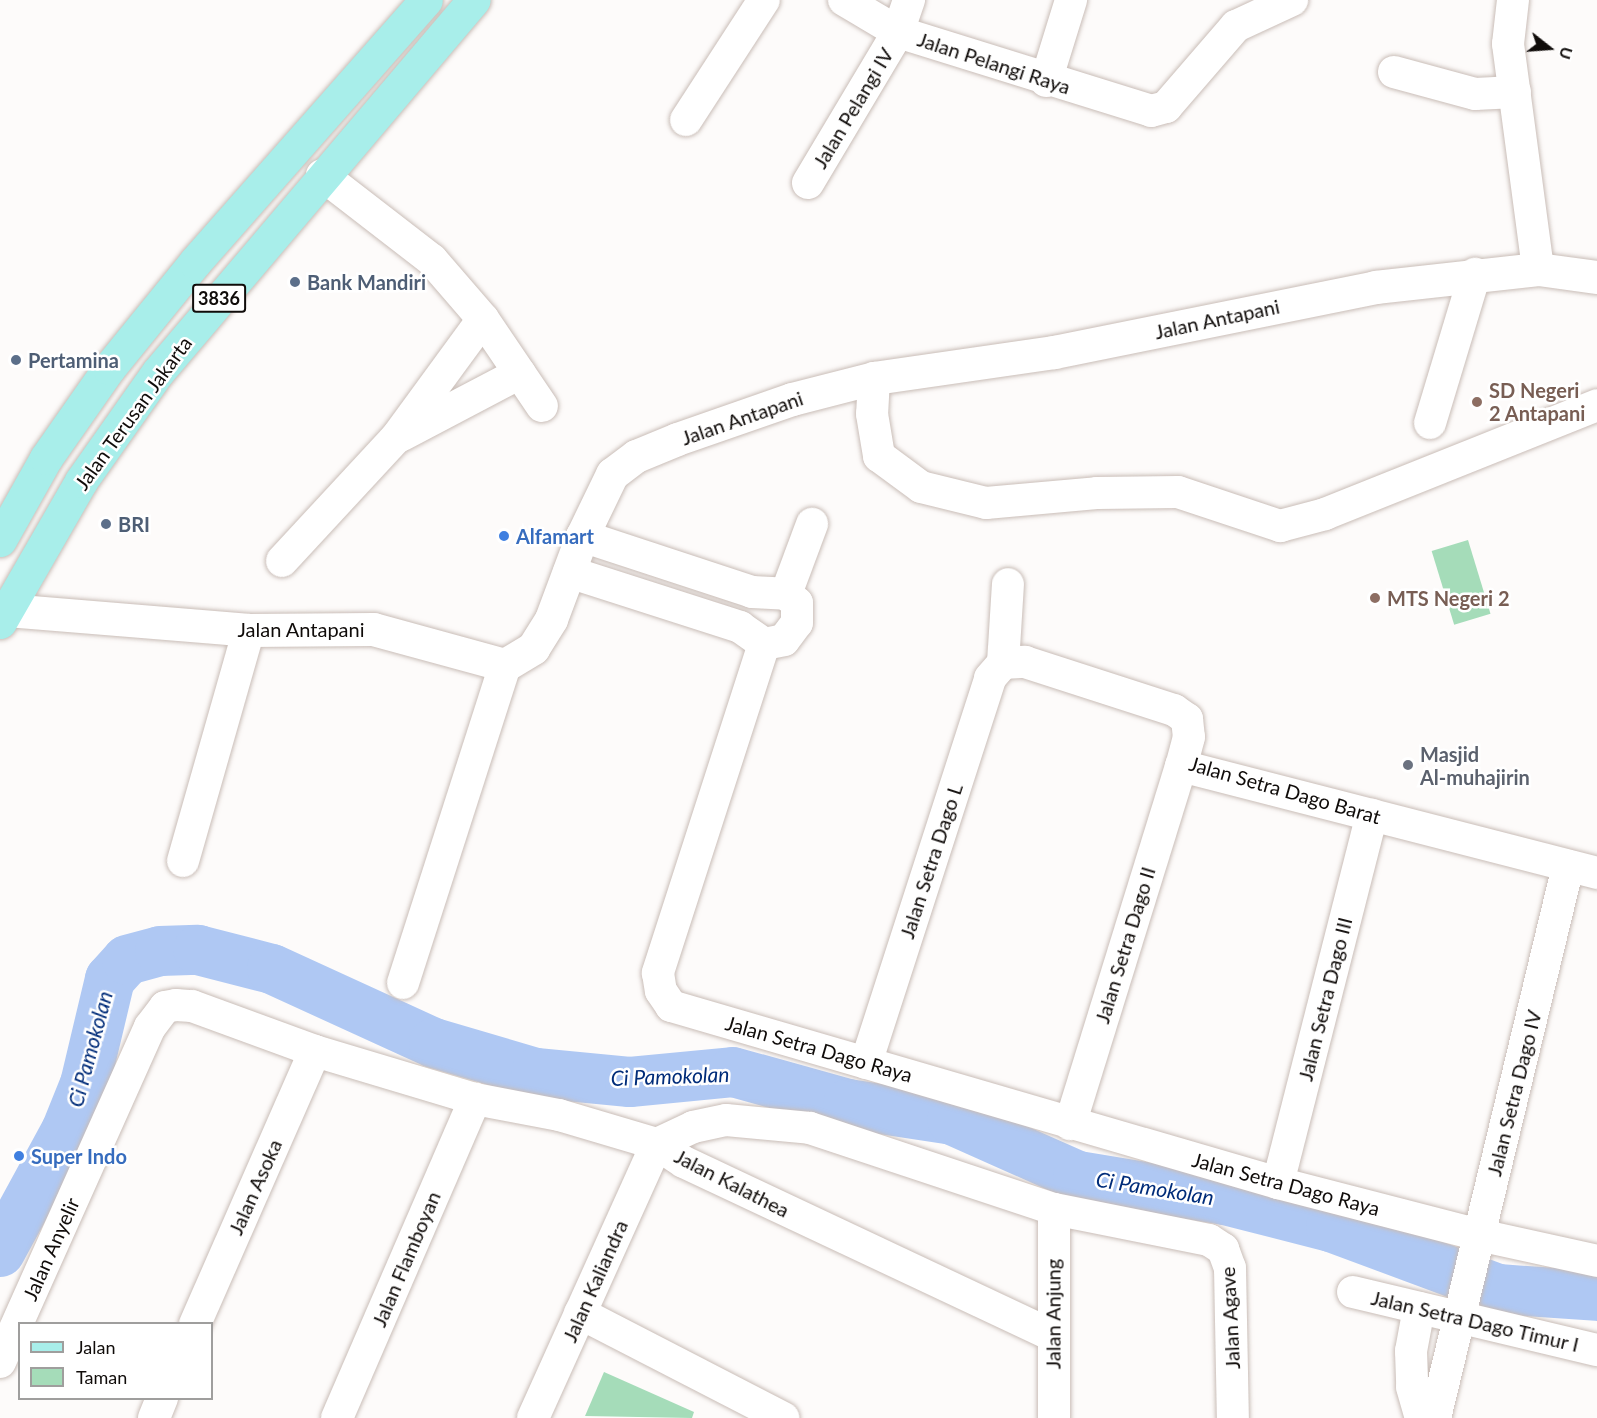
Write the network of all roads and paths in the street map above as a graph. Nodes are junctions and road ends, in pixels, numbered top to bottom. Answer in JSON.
{"nodes":[{"id":1,"x":426,"y":0,"type":"edge"},
{"id":2,"x":474,"y":0,"type":"edge"},
{"id":3,"x":764,"y":0,"type":"edge"},
{"id":4,"x":844,"y":0,"type":"edge"},
{"id":5,"x":909,"y":0,"type":"edge"},
{"id":6,"x":1071,"y":0,"type":"edge"},
{"id":7,"x":1292,"y":0,"type":"edge"},
{"id":8,"x":1513,"y":0,"type":"edge"},
{"id":9,"x":898,"y":32,"type":"junction"},
{"id":10,"x":1394,"y":72,"type":"dead end"},
{"id":11,"x":1046,"y":81,"type":"junction"},
{"id":12,"x":1515,"y":92,"type":"junction"},
{"id":13,"x":686,"y":120,"type":"dead end"},
{"id":14,"x":322,"y":175,"type":"junction"},
{"id":15,"x":808,"y":183,"type":"dead end"},
{"id":16,"x":195,"y":262,"type":"junction"},
{"id":17,"x":1538,"y":269,"type":"junction"},
{"id":18,"x":1475,"y":274,"type":"junction"},
{"id":19,"x":1597,"y":277,"type":"edge"},
{"id":20,"x":227,"y":289,"type":"junction"},
{"id":21,"x":483,"y":318,"type":"junction"},
{"id":22,"x":520,"y":373,"type":"junction"},
{"id":23,"x":874,"y":378,"type":"junction"},
{"id":24,"x":1597,"y":405,"type":"edge"},
{"id":25,"x":542,"y":406,"type":"dead end"},
{"id":26,"x":1430,"y":423,"type":"dead end"},
{"id":27,"x":396,"y":438,"type":"junction"},
{"id":28,"x":812,"y":524,"type":"dead end"},
{"id":29,"x":582,"y":536,"type":"junction"},
{"id":30,"x":0,"y":540,"type":"edge"},
{"id":31,"x":282,"y":561,"type":"dead end"},
{"id":32,"x":569,"y":572,"type":"junction"},
{"id":33,"x":1008,"y":584,"type":"dead end"},
{"id":34,"x":786,"y":594,"type":"junction"},
{"id":35,"x":3,"y":616,"type":"edge"},
{"id":36,"x":249,"y":630,"type":"junction"},
{"id":37,"x":764,"y":644,"type":"junction"},
{"id":38,"x":1014,"y":663,"type":"junction"},
{"id":39,"x":505,"y":665,"type":"junction"},
{"id":40,"x":1181,"y":766,"type":"junction"},
{"id":41,"x":1372,"y":815,"type":"junction"},
{"id":42,"x":183,"y":861,"type":"dead end"},
{"id":43,"x":1583,"y":870,"type":"edge"},
{"id":44,"x":402,"y":983,"type":"dead end"},
{"id":45,"x":315,"y":1051,"type":"junction"},
{"id":46,"x":866,"y":1063,"type":"junction"},
{"id":47,"x":475,"y":1099,"type":"junction"},
{"id":48,"x":1070,"y":1124,"type":"junction"},
{"id":49,"x":657,"y":1144,"type":"junction"},
{"id":50,"x":1278,"y":1183,"type":"junction"},
{"id":51,"x":1054,"y":1209,"type":"junction"},
{"id":52,"x":1476,"y":1245,"type":"junction"},
{"id":53,"x":1597,"y":1261,"type":"edge"},
{"id":54,"x":1353,"y":1292,"type":"dead end"},
{"id":55,"x":1419,"y":1308,"type":"junction"},
{"id":56,"x":1460,"y":1308,"type":"junction"},
{"id":57,"x":580,"y":1313,"type":"junction"},
{"id":58,"x":195,"y":1322,"type":"edge"},
{"id":59,"x":1052,"y":1335,"type":"junction"},
{"id":60,"x":1597,"y":1350,"type":"edge"},
{"id":61,"x":0,"y":1362,"type":"edge"},
{"id":62,"x":161,"y":1400,"type":"edge"},
{"id":63,"x":766,"y":1414,"type":"edge"},
{"id":64,"x":154,"y":1418,"type":"edge"},
{"id":65,"x":337,"y":1418,"type":"edge"},
{"id":66,"x":533,"y":1418,"type":"edge"},
{"id":67,"x":1054,"y":1418,"type":"edge"},
{"id":68,"x":1233,"y":1418,"type":"edge"},
{"id":69,"x":1421,"y":1418,"type":"edge"},
{"id":70,"x":1435,"y":1418,"type":"edge"}],
"edges":[{"from":1,"to":16,"type":"main road","number":"3836"},
{"from":2,"to":14,"type":"main road","name":"Jalan Terusan Jakarta","number":"3836"},
{"from":3,"to":13,"type":"street"},
{"from":4,"to":9,"type":"street","name":"Jalan Pelangi Raya"},
{"from":5,"to":9,"type":"street","name":"Jalan Pelangi IV"},
{"from":6,"to":11,"type":"street"},
{"from":7,"to":11,"type":"street","name":"Jalan Pelangi Raya"},
{"from":8,"to":12,"type":"street"},
{"from":9,"to":11,"type":"street","name":"Jalan Pelangi Raya"},
{"from":9,"to":15,"type":"street","name":"Jalan Pelangi IV"},
{"from":10,"to":12,"type":"street"},
{"from":12,"to":17,"type":"street"},
{"from":14,"to":20,"type":"main road","name":"Jalan Terusan Jakarta","number":"3836"},
{"from":14,"to":21,"type":"street"},
{"from":16,"to":20,"type":"main road"},
{"from":16,"to":30,"type":"main road","number":"3836"},
{"from":17,"to":18,"type":"street","name":"Jalan Antapani"},
{"from":17,"to":19,"type":"street","name":"Jalan Antapani"},
{"from":18,"to":23,"type":"street","name":"Jalan Antapani"},
{"from":18,"to":26,"type":"street"},
{"from":20,"to":35,"type":"main road","name":"Jalan Terusan Jakarta","number":"3836"},
{"from":21,"to":22,"type":"street"},
{"from":21,"to":27,"type":"street"},
{"from":22,"to":25,"type":"street"},
{"from":22,"to":27,"type":"street"},
{"from":23,"to":24,"type":"street"},
{"from":23,"to":29,"type":"street","name":"Jalan Antapani"},
{"from":27,"to":31,"type":"street"},
{"from":28,"to":34,"type":"street"},
{"from":29,"to":32,"type":"street","name":"Jalan Antapani"},
{"from":29,"to":34,"type":"street"},
{"from":32,"to":37,"type":"street"},
{"from":32,"to":39,"type":"street","name":"Jalan Antapani"},
{"from":33,"to":38,"type":"street","name":"Jalan Setra Dago L"},
{"from":34,"to":37,"type":"street"},
{"from":35,"to":36,"type":"street","name":"Jalan Antapani"},
{"from":36,"to":39,"type":"street","name":"Jalan Antapani"},
{"from":36,"to":42,"type":"street"},
{"from":37,"to":46,"type":"street","name":"Jalan Setra Dago Raya"},
{"from":38,"to":40,"type":"street","name":"Jalan Setra Dago Barat"},
{"from":38,"to":46,"type":"street","name":"Jalan Setra Dago L"},
{"from":39,"to":44,"type":"street"},
{"from":40,"to":41,"type":"street","name":"Jalan Setra Dago Barat"},
{"from":40,"to":48,"type":"street","name":"Jalan Setra Dago II"},
{"from":41,"to":43,"type":"street","name":"Jalan Setra Dago Barat"},
{"from":41,"to":50,"type":"street","name":"Jalan Setra Dago III"},
{"from":43,"to":52,"type":"street","name":"Jalan Setra Dago IV"},
{"from":45,"to":47,"type":"street"},
{"from":45,"to":58,"type":"street","name":"Jalan Asoka"},
{"from":45,"to":61,"type":"street","name":"Jalan Anyelir"},
{"from":46,"to":48,"type":"street","name":"Jalan Setra Dago Raya"},
{"from":47,"to":49,"type":"street"},
{"from":47,"to":65,"type":"street","name":"Jalan Flamboyan"},
{"from":48,"to":50,"type":"street","name":"Jalan Setra Dago Raya"},
{"from":49,"to":51,"type":"street","name":"Jalan Kalathea"},
{"from":49,"to":57,"type":"street","name":"Jalan Kaliandra"},
{"from":49,"to":59,"type":"street","name":"Jalan Kalathea"},
{"from":50,"to":52,"type":"street","name":"Jalan Setra Dago Raya"},
{"from":51,"to":59,"type":"street","name":"Jalan Anjung"},
{"from":51,"to":68,"type":"street","name":"Jalan Agave"},
{"from":52,"to":53,"type":"street","name":"Jalan Setra Dago Raya"},
{"from":52,"to":56,"type":"street","name":"Jalan Setra Dago IV"},
{"from":54,"to":55,"type":"street","name":"Jalan Setra Dago Timur I"},
{"from":55,"to":56,"type":"street","name":"Jalan Setra Dago Timur I"},
{"from":55,"to":69,"type":"street"},
{"from":56,"to":60,"type":"street","name":"Jalan Setra Dago Timur I"},
{"from":56,"to":70,"type":"street","name":"Jalan Setra Dago IV"},
{"from":57,"to":63,"type":"street"},
{"from":57,"to":66,"type":"street","name":"Jalan Kaliandra"},
{"from":59,"to":67,"type":"street","name":"Jalan Anjung"},
{"from":62,"to":64,"type":"street"}]}
